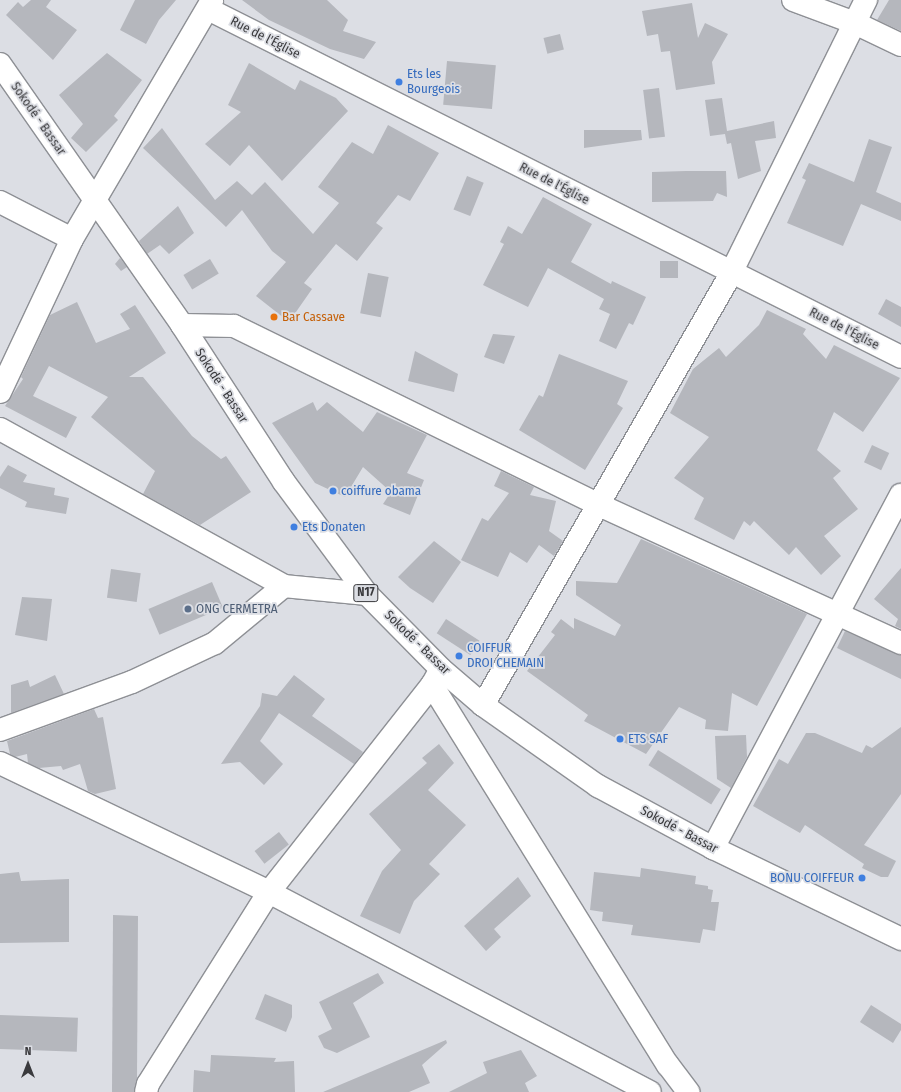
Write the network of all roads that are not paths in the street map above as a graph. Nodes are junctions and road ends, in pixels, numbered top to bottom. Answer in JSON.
{"nodes":[{"id":1,"x":793,"y":0,"type":"edge"},
{"id":2,"x":866,"y":0,"type":"edge"},
{"id":3,"x":210,"y":5,"type":"edge"},
{"id":4,"x":855,"y":23,"type":"junction"},
{"id":5,"x":901,"y":45,"type":"edge"},
{"id":6,"x":0,"y":64,"type":"edge"},
{"id":7,"x":94,"y":198,"type":"junction"},
{"id":8,"x":0,"y":202,"type":"edge"},
{"id":9,"x":72,"y":239,"type":"junction"},
{"id":10,"x":731,"y":272,"type":"junction"},
{"id":11,"x":182,"y":325,"type":"junction"},
{"id":12,"x":901,"y":357,"type":"edge"},
{"id":13,"x":0,"y":392,"type":"edge"},
{"id":14,"x":0,"y":430,"type":"edge"},
{"id":15,"x":901,"y":495,"type":"edge"},
{"id":16,"x":597,"y":504,"type":"junction"},
{"id":17,"x":284,"y":586,"type":"junction"},
{"id":18,"x":367,"y":594,"type":"junction"},
{"id":19,"x":838,"y":613,"type":"junction"},
{"id":20,"x":901,"y":643,"type":"edge"},
{"id":21,"x":437,"y":677,"type":"junction"},
{"id":22,"x":483,"y":705,"type":"junction"},
{"id":23,"x":0,"y":730,"type":"edge"},
{"id":24,"x":0,"y":763,"type":"edge"},
{"id":25,"x":713,"y":848,"type":"junction"},
{"id":26,"x":269,"y":892,"type":"junction"},
{"id":27,"x":901,"y":939,"type":"edge"},
{"id":28,"x":146,"y":1092,"type":"edge"},
{"id":29,"x":650,"y":1092,"type":"edge"},
{"id":30,"x":688,"y":1092,"type":"edge"}],
"edges":[{"from":1,"to":4,"type":"street"},
{"from":2,"to":4,"type":"street"},
{"from":3,"to":7,"type":"street"},
{"from":3,"to":10,"type":"street","name":"Rue de l'Église"},
{"from":4,"to":5,"type":"street"},
{"from":4,"to":10,"type":"street"},
{"from":6,"to":7,"type":"street","name":"Sokodé - Bassar","number":"N17"},
{"from":7,"to":9,"type":"street"},
{"from":7,"to":11,"type":"street","name":"Sokodé - Bassar","number":"N17"},
{"from":8,"to":9,"type":"street"},
{"from":9,"to":13,"type":"street"},
{"from":10,"to":12,"type":"street","name":"Rue de l'Église"},
{"from":10,"to":16,"type":"street"},
{"from":11,"to":16,"type":"street"},
{"from":11,"to":18,"type":"street","name":"Sokodé - Bassar","number":"N17"},
{"from":14,"to":17,"type":"street"},
{"from":15,"to":19,"type":"street"},
{"from":16,"to":19,"type":"street"},
{"from":16,"to":22,"type":"street"},
{"from":17,"to":18,"type":"street"},
{"from":17,"to":23,"type":"street"},
{"from":18,"to":21,"type":"street","name":"Sokodé - Bassar","number":"N17"},
{"from":19,"to":20,"type":"street"},
{"from":19,"to":25,"type":"street"},
{"from":21,"to":22,"type":"street","name":"Sokodé - Bassar","number":"N17"},
{"from":21,"to":26,"type":"street"},
{"from":21,"to":30,"type":"street"},
{"from":22,"to":25,"type":"street","name":"Sokodé - Bassar","number":"N17"},
{"from":24,"to":26,"type":"street"},
{"from":25,"to":27,"type":"street","name":"Sokodé - Bassar","number":"N17"},
{"from":26,"to":28,"type":"street"},
{"from":26,"to":29,"type":"street"}]}
